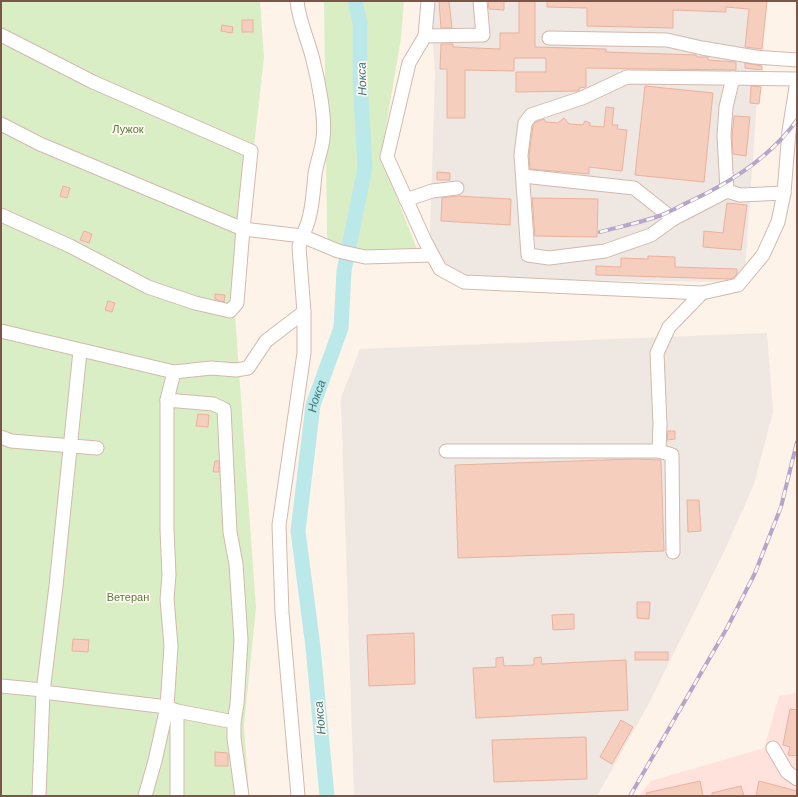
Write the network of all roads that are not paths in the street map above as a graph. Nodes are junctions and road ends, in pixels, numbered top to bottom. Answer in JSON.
{"nodes":[{"id":1,"x":297,"y":1,"type":"edge"},
{"id":2,"x":428,"y":1,"type":"edge"},
{"id":3,"x":480,"y":1,"type":"edge"},
{"id":4,"x":1,"y":35,"type":"edge"},
{"id":5,"x":426,"y":36,"type":"junction"},
{"id":6,"x":549,"y":38,"type":"dead end"},
{"id":7,"x":797,"y":60,"type":"edge"},
{"id":8,"x":733,"y":78,"type":"junction"},
{"id":9,"x":797,"y":80,"type":"edge"},
{"id":10,"x":1,"y":124,"type":"edge"},
{"id":11,"x":523,"y":176,"type":"junction"},
{"id":12,"x":456,"y":188,"type":"dead end"},
{"id":13,"x":727,"y":191,"type":"junction"},
{"id":14,"x":784,"y":193,"type":"junction"},
{"id":15,"x":406,"y":200,"type":"junction"},
{"id":16,"x":1,"y":214,"type":"edge"},
{"id":17,"x":673,"y":219,"type":"junction"},
{"id":18,"x":243,"y":229,"type":"junction"},
{"id":19,"x":302,"y":236,"type":"junction"},
{"id":20,"x":432,"y":255,"type":"junction"},
{"id":21,"x":702,"y":293,"type":"junction"},
{"id":22,"x":304,"y":312,"type":"junction"},
{"id":23,"x":1,"y":331,"type":"edge"},
{"id":24,"x":80,"y":350,"type":"junction"},
{"id":25,"x":174,"y":372,"type":"junction"},
{"id":26,"x":167,"y":400,"type":"junction"},
{"id":27,"x":1,"y":437,"type":"edge"},
{"id":28,"x":71,"y":445,"type":"junction"},
{"id":29,"x":98,"y":448,"type":"dead end"},
{"id":30,"x":446,"y":451,"type":"dead end"},
{"id":31,"x":659,"y":451,"type":"junction"},
{"id":32,"x":673,"y":552,"type":"dead end"},
{"id":33,"x":1,"y":686,"type":"edge"},
{"id":34,"x":43,"y":691,"type":"junction"},
{"id":35,"x":172,"y":709,"type":"junction"},
{"id":36,"x":234,"y":722,"type":"junction"},
{"id":37,"x":773,"y":748,"type":"dead end"},
{"id":38,"x":797,"y":779,"type":"edge"},
{"id":39,"x":39,"y":796,"type":"edge"},
{"id":40,"x":144,"y":796,"type":"edge"},
{"id":41,"x":177,"y":796,"type":"edge"},
{"id":42,"x":242,"y":796,"type":"edge"},
{"id":43,"x":298,"y":796,"type":"edge"}],
"edges":[{"from":1,"to":19,"type":"street"},
{"from":2,"to":5,"type":"street"},
{"from":3,"to":5,"type":"street"},
{"from":4,"to":18,"type":"street"},
{"from":5,"to":15,"type":"street"},
{"from":6,"to":7,"type":"street"},
{"from":8,"to":9,"type":"street"},
{"from":8,"to":11,"type":"street"},
{"from":8,"to":13,"type":"street"},
{"from":9,"to":14,"type":"street"},
{"from":10,"to":18,"type":"street"},
{"from":11,"to":17,"type":"street"},
{"from":11,"to":17,"type":"street"},
{"from":12,"to":15,"type":"street"},
{"from":13,"to":14,"type":"street"},
{"from":13,"to":17,"type":"street"},
{"from":14,"to":21,"type":"street"},
{"from":15,"to":20,"type":"street"},
{"from":16,"to":18,"type":"street"},
{"from":18,"to":19,"type":"street"},
{"from":19,"to":20,"type":"street"},
{"from":19,"to":22,"type":"street"},
{"from":20,"to":21,"type":"street"},
{"from":21,"to":31,"type":"street"},
{"from":22,"to":25,"type":"street"},
{"from":22,"to":43,"type":"street"},
{"from":23,"to":24,"type":"street"},
{"from":24,"to":25,"type":"street"},
{"from":24,"to":28,"type":"street"},
{"from":25,"to":26,"type":"street"},
{"from":26,"to":35,"type":"street"},
{"from":26,"to":36,"type":"street"},
{"from":27,"to":28,"type":"street"},
{"from":28,"to":29,"type":"street"},
{"from":28,"to":34,"type":"street"},
{"from":30,"to":31,"type":"street"},
{"from":31,"to":32,"type":"street"},
{"from":33,"to":34,"type":"street"},
{"from":34,"to":35,"type":"street"},
{"from":34,"to":39,"type":"street"},
{"from":35,"to":36,"type":"street"},
{"from":35,"to":40,"type":"street"},
{"from":35,"to":41,"type":"street"},
{"from":36,"to":42,"type":"street"},
{"from":37,"to":38,"type":"street"}]}
